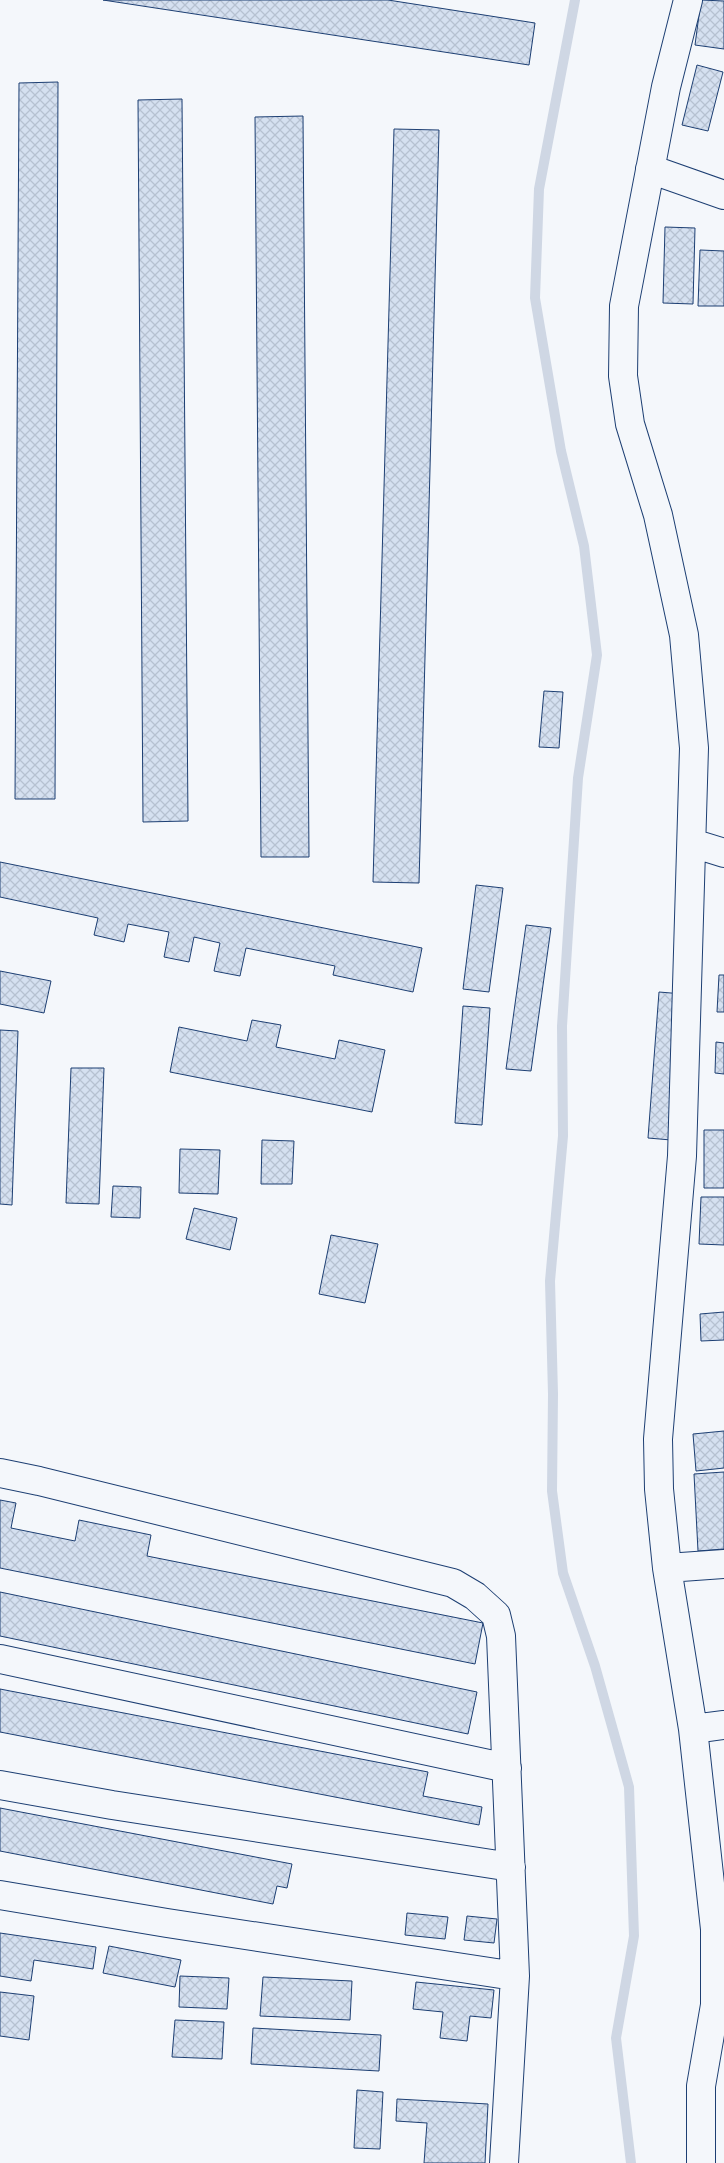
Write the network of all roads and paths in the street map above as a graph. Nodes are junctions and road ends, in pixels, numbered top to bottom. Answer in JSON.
{"nodes":[{"id":1,"x":688,"y":0,"type":"edge"},
{"id":2,"x":650,"y":169,"type":"junction"},
{"id":3,"x":724,"y":195,"type":"edge"},
{"id":4,"x":692,"y":842,"type":"junction"},
{"id":5,"x":724,"y":853,"type":"edge"},
{"id":6,"x":0,"y":1473,"type":"edge"},
{"id":7,"x":724,"y":1564,"type":"edge"},
{"id":8,"x":667,"y":1568,"type":"junction"},
{"id":9,"x":0,"y":1659,"type":"edge"},
{"id":10,"x":724,"y":1725,"type":"edge"},
{"id":11,"x":693,"y":1729,"type":"junction"},
{"id":12,"x":507,"y":1768,"type":"junction"},
{"id":13,"x":0,"y":1785,"type":"edge"},
{"id":14,"x":512,"y":1867,"type":"junction"},
{"id":15,"x":0,"y":1895,"type":"edge"},
{"id":16,"x":515,"y":1976,"type":"junction"},
{"id":17,"x":504,"y":2163,"type":"edge"},
{"id":18,"x":701,"y":2163,"type":"edge"}],
"edges":[{"from":1,"to":2,"type":"street"},
{"from":2,"to":3,"type":"street"},
{"from":2,"to":4,"type":"street"},
{"from":4,"to":5,"type":"street"},
{"from":4,"to":8,"type":"street"},
{"from":6,"to":12,"type":"street"},
{"from":7,"to":8,"type":"street"},
{"from":8,"to":11,"type":"street"},
{"from":9,"to":12,"type":"street"},
{"from":10,"to":11,"type":"street"},
{"from":11,"to":18,"type":"street"},
{"from":12,"to":14,"type":"street"},
{"from":13,"to":14,"type":"street"},
{"from":14,"to":16,"type":"street"},
{"from":15,"to":16,"type":"street"},
{"from":16,"to":17,"type":"street"}]}
